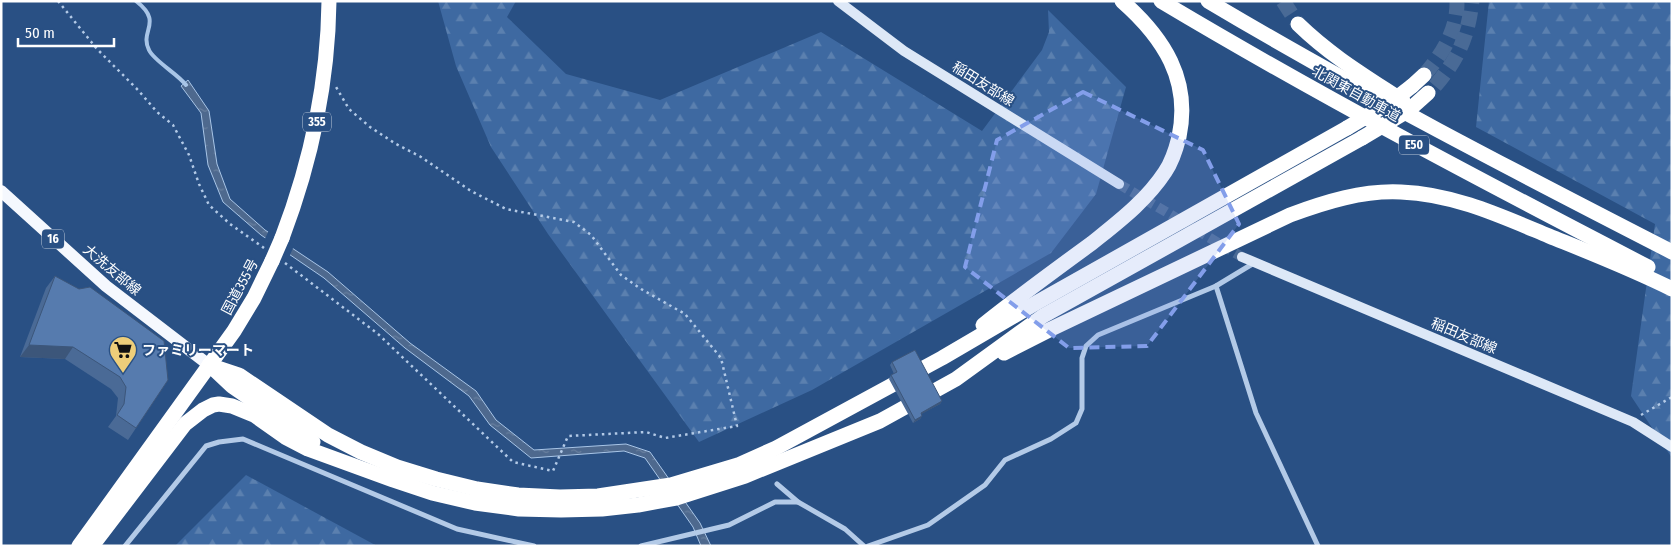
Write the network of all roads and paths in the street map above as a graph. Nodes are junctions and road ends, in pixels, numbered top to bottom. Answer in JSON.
{"nodes":[{"id":1,"x":58,"y":1,"type":"edge"},
{"id":2,"x":329,"y":1,"type":"edge"},
{"id":3,"x":838,"y":1,"type":"edge"},
{"id":4,"x":1122,"y":1,"type":"edge"},
{"id":5,"x":1161,"y":1,"type":"edge"},
{"id":6,"x":1208,"y":1,"type":"edge"},
{"id":7,"x":1298,"y":24,"type":"tunnel mouth"},
{"id":8,"x":1424,"y":75,"type":"tunnel mouth"},
{"id":9,"x":324,"y":80,"type":"junction"},
{"id":10,"x":1432,"y":90,"type":"tunnel mouth"},
{"id":11,"x":1512,"y":170,"type":"junction"},
{"id":12,"x":1119,"y":184,"type":"tunnel mouth"},
{"id":13,"x":1,"y":191,"type":"edge"},
{"id":14,"x":1672,"y":252,"type":"edge"},
{"id":15,"x":273,"y":257,"type":"junction"},
{"id":16,"x":1242,"y":258,"type":"tunnel mouth"},
{"id":17,"x":1254,"y":263,"type":"junction"},
{"id":18,"x":1672,"y":279,"type":"edge"},
{"id":19,"x":1216,"y":286,"type":"junction"},
{"id":20,"x":1672,"y":289,"type":"edge"},
{"id":21,"x":942,"y":358,"type":"junction"},
{"id":22,"x":209,"y":365,"type":"junction"},
{"id":23,"x":956,"y":378,"type":"junction"},
{"id":24,"x":1672,"y":397,"type":"edge"},
{"id":25,"x":1633,"y":422,"type":"junction"},
{"id":26,"x":1672,"y":447,"type":"edge"},
{"id":27,"x":356,"y":466,"type":"junction"},
{"id":28,"x":777,"y":484,"type":"dead end"},
{"id":29,"x":798,"y":502,"type":"junction"},
{"id":30,"x":79,"y":546,"type":"edge"},
{"id":31,"x":92,"y":546,"type":"edge"},
{"id":32,"x":125,"y":546,"type":"edge"},
{"id":33,"x":534,"y":546,"type":"edge"},
{"id":34,"x":642,"y":546,"type":"edge"},
{"id":35,"x":864,"y":546,"type":"edge"},
{"id":36,"x":868,"y":546,"type":"edge"},
{"id":37,"x":1318,"y":546,"type":"edge"}],
"edges":[{"from":1,"to":15,"type":"path"},
{"from":2,"to":9,"type":"highway","name":"国道355号","number":"355"},
{"from":3,"to":12,"type":"main road","name":"稲田友部線"},
{"from":4,"to":21,"type":"highway"},
{"from":5,"to":18,"type":"highway","name":"北関東自動車道","number":"E50"},
{"from":6,"to":11,"type":"highway","name":"北関東自動車道","number":"E50"},
{"from":7,"to":11,"type":"highway"},
{"from":8,"to":21,"type":"highway","bridge":true},
{"from":9,"to":15,"type":"highway","name":"国道355号","number":"355","bridge":true},
{"from":9,"to":15,"type":"path"},
{"from":10,"to":23,"type":"highway","bridge":true},
{"from":11,"to":14,"type":"highway","name":"北関東自動車道","number":"E50"},
{"from":13,"to":22,"type":"main road","name":"大洗友部線","number":"16"},
{"from":15,"to":22,"type":"highway","name":"国道355号","number":"355"},
{"from":16,"to":17,"type":"main road","name":"稲田友部線"},
{"from":17,"to":19,"type":"street"},
{"from":17,"to":25,"type":"main road","name":"稲田友部線"},
{"from":19,"to":36,"type":"street"},
{"from":19,"to":37,"type":"street"},
{"from":20,"to":23,"type":"highway"},
{"from":21,"to":22,"type":"highway"},
{"from":22,"to":27,"type":"highway"},
{"from":22,"to":30,"type":"highway","name":"国道355号","number":"355"},
{"from":23,"to":27,"type":"highway"},
{"from":24,"to":25,"type":"path"},
{"from":25,"to":26,"type":"main road","name":"稲田友部線"},
{"from":27,"to":31,"type":"highway"},
{"from":28,"to":29,"type":"street"},
{"from":29,"to":34,"type":"street"},
{"from":29,"to":35,"type":"street"},
{"from":32,"to":33,"type":"street"}]}
